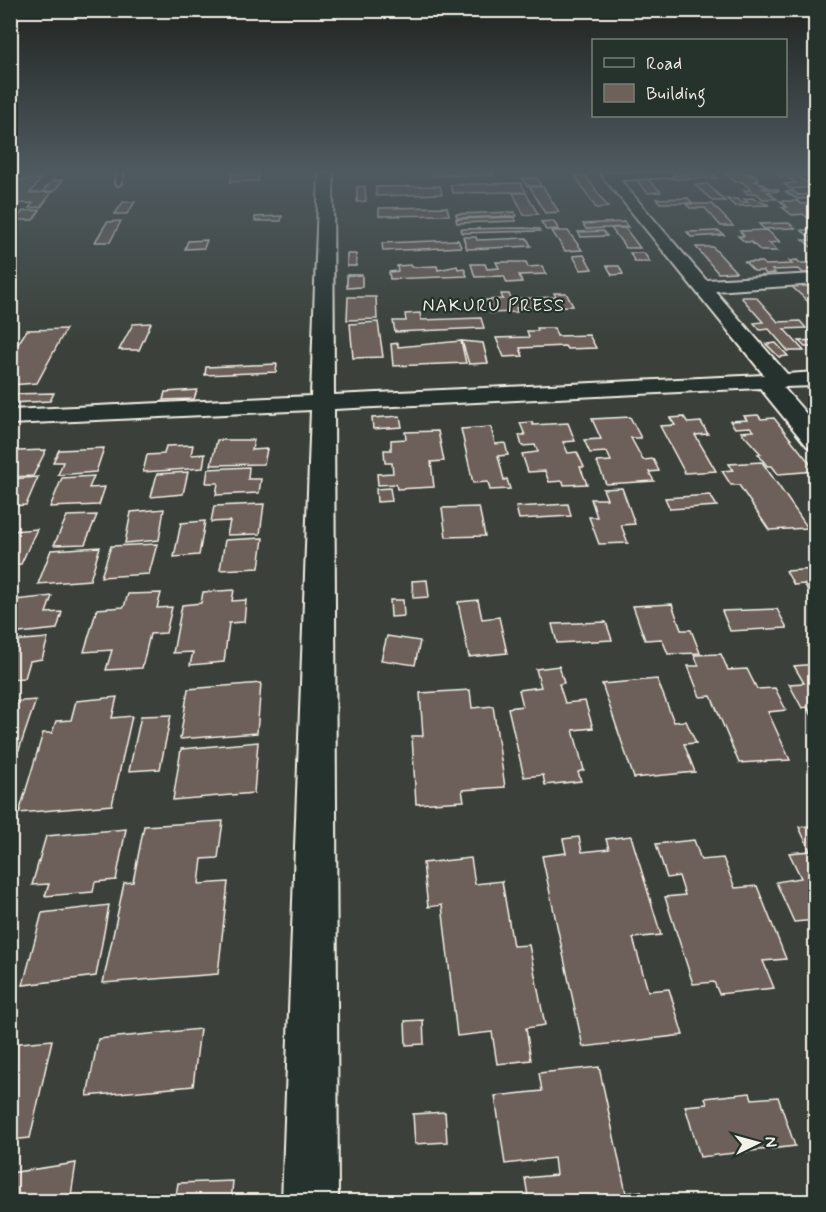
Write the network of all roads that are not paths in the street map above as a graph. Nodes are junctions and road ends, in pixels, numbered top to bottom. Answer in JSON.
{"nodes":[{"id":1,"x":326,"y":230,"type":"edge"},
{"id":2,"x":653,"y":230,"type":"edge"},
{"id":3,"x":816,"y":279,"type":"edge"},
{"id":4,"x":700,"y":286,"type":"junction"},
{"id":5,"x":816,"y":379,"type":"edge"},
{"id":6,"x":774,"y":382,"type":"junction"},
{"id":7,"x":324,"y":401,"type":"junction"},
{"id":8,"x":10,"y":417,"type":"edge"},
{"id":9,"x":816,"y":441,"type":"edge"},
{"id":10,"x":310,"y":1202,"type":"edge"}],
"edges":[{"from":1,"to":7,"type":"street"},
{"from":2,"to":4,"type":"street"},
{"from":3,"to":4,"type":"street"},
{"from":4,"to":6,"type":"street"},
{"from":5,"to":6,"type":"street"},
{"from":6,"to":7,"type":"street"},
{"from":6,"to":9,"type":"street"},
{"from":7,"to":8,"type":"street"},
{"from":7,"to":10,"type":"street"}]}
